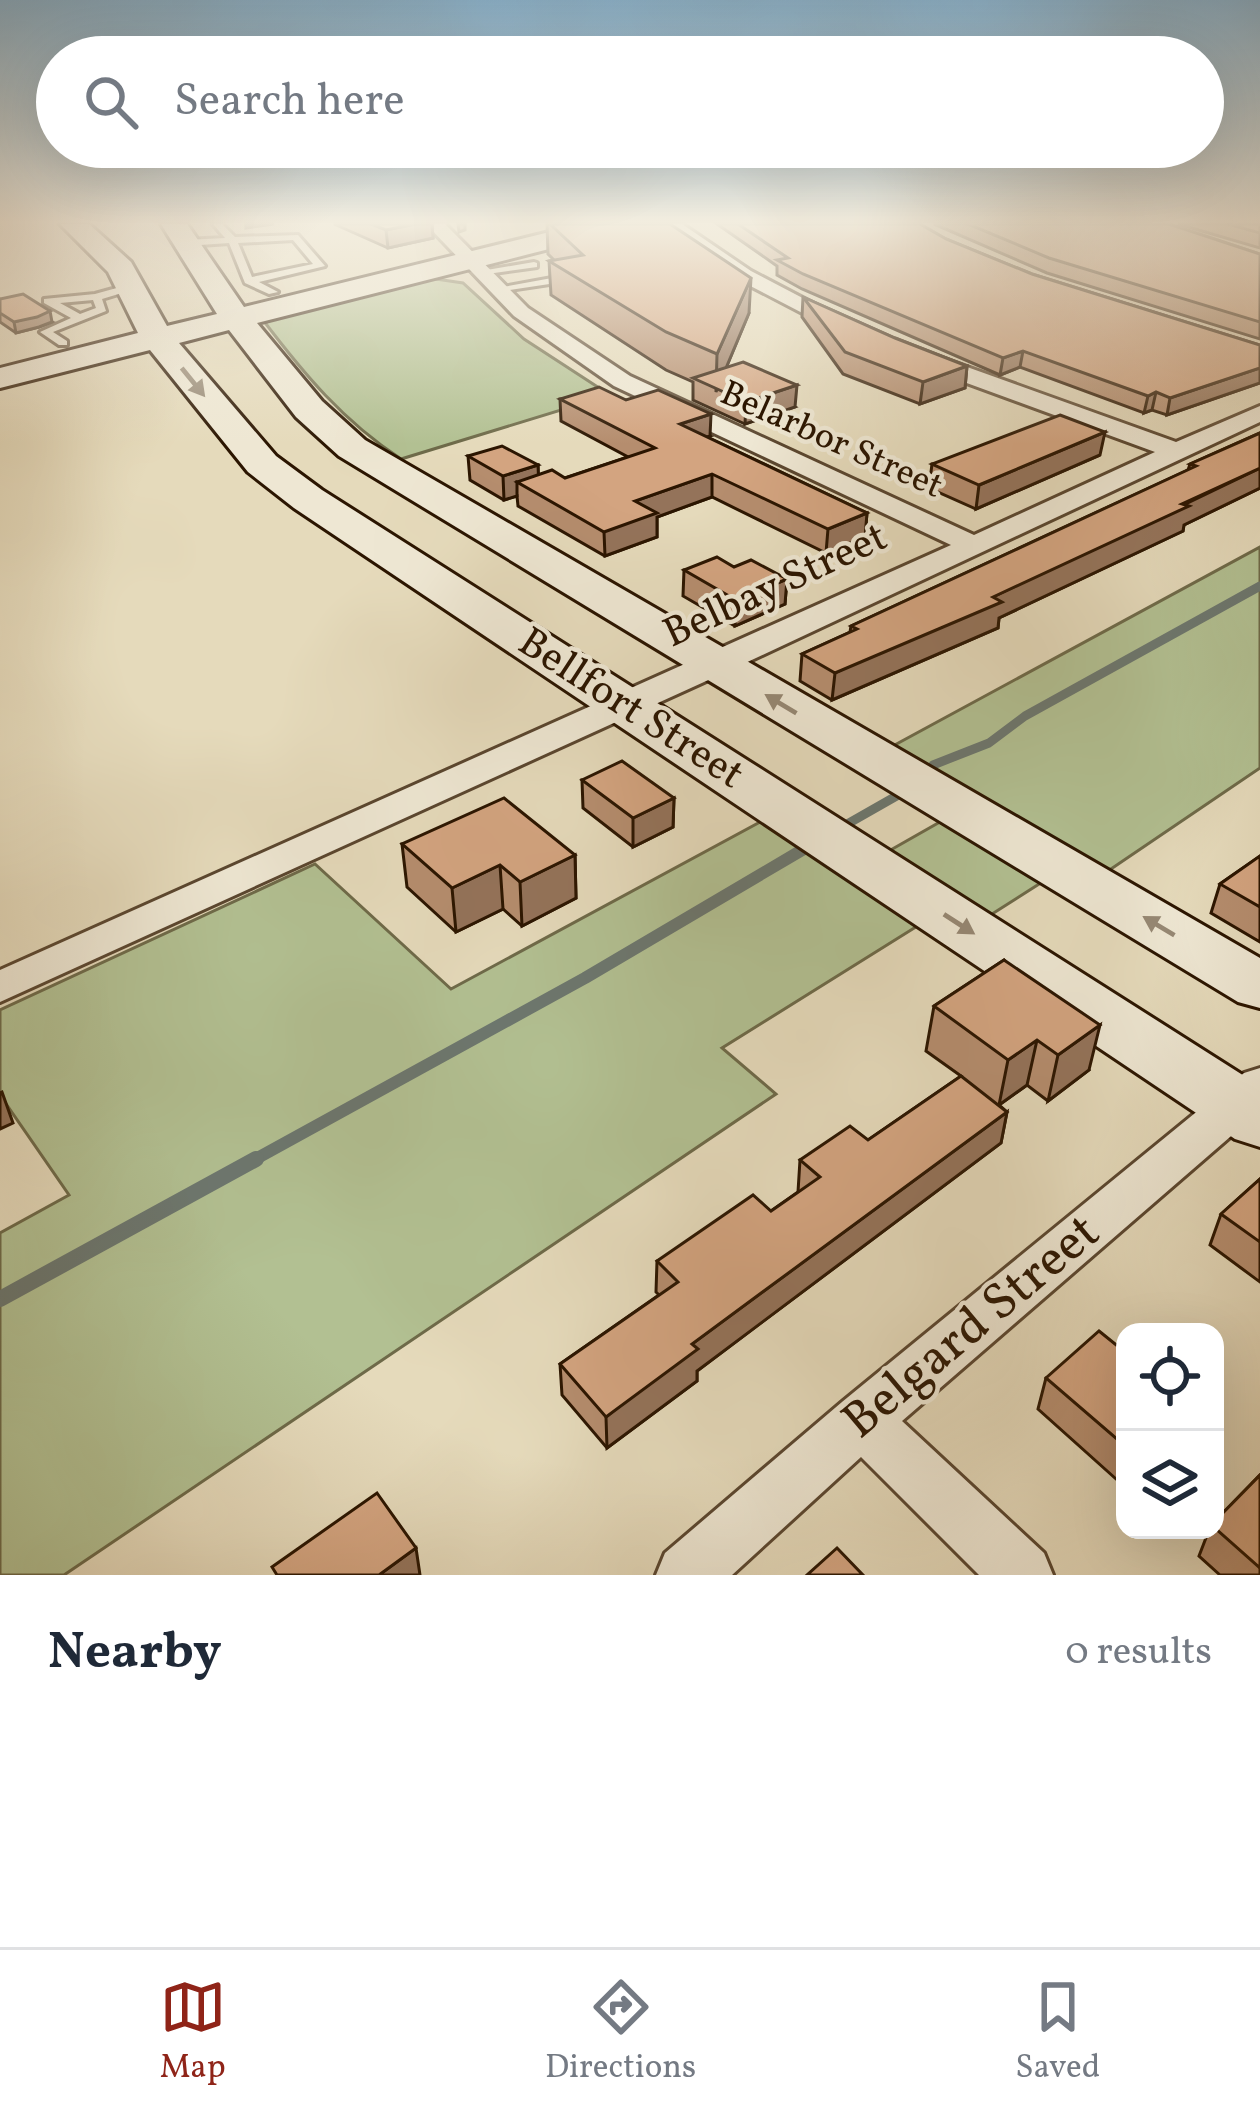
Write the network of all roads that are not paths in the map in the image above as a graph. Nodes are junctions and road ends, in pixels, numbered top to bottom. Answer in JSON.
{"nodes":[{"id":1,"x":122,"y":298,"type":"edge"},
{"id":2,"x":249,"y":298,"type":"edge"},
{"id":3,"x":257,"y":298,"type":"edge"},
{"id":4,"x":257,"y":298,"type":"edge"},
{"id":5,"x":508,"y":298,"type":"edge"},
{"id":6,"x":789,"y":298,"type":"edge"},
{"id":7,"x":246,"y":299,"type":"junction"},
{"id":8,"x":123,"y":309,"type":"junction"},
{"id":9,"x":71,"y":330,"type":"junction"},
{"id":10,"x":872,"y":339,"type":"edge"},
{"id":11,"x":906,"y":352,"type":"edge"},
{"id":12,"x":0,"y":358,"type":"edge"},
{"id":13,"x":0,"y":378,"type":"edge"},
{"id":14,"x":309,"y":409,"type":"junction"},
{"id":15,"x":1260,"y":413,"type":"edge"},
{"id":16,"x":227,"y":424,"type":"junction"},
{"id":17,"x":1176,"y":451,"type":"junction"},
{"id":18,"x":392,"y":474,"type":"junction"},
{"id":19,"x":308,"y":500,"type":"junction"},
{"id":20,"x":974,"y":545,"type":"junction"},
{"id":21,"x":715,"y":665,"type":"junction"},
{"id":22,"x":624,"y":705,"type":"junction"},
{"id":23,"x":1260,"y":986,"type":"edge"},
{"id":24,"x":0,"y":987,"type":"edge"},
{"id":25,"x":1253,"y":1103,"type":"edge"},
{"id":26,"x":862,"y":1420,"type":"junction"},
{"id":27,"x":687,"y":1575,"type":"edge"},
{"id":28,"x":1022,"y":1575,"type":"edge"}],
"edges":[{"from":1,"to":8,"type":"main road","name":"Bellfort Street"},
{"from":2,"to":7,"type":"lane"},
{"from":3,"to":7,"type":"main road"},
{"from":4,"to":7,"type":"main road"},
{"from":5,"to":20,"type":"street","name":"Belarbor Street"},
{"from":6,"to":10,"type":"street"},
{"from":7,"to":8,"type":"main road"},
{"from":7,"to":14,"type":"main road","name":"Bellfort Street"},
{"from":8,"to":9,"type":"main road"},
{"from":8,"to":9,"type":"lane"},
{"from":8,"to":9,"type":"lane"},
{"from":8,"to":13,"type":"main road"},
{"from":8,"to":16,"type":"main road","name":"Bellfort Street","one_way":true},
{"from":9,"to":12,"type":"main road"},
{"from":11,"to":17,"type":"street"},
{"from":14,"to":16,"type":"main road"},
{"from":14,"to":18,"type":"main road","name":"Bellfort Street"},
{"from":15,"to":17,"type":"street","name":"Belbay Street"},
{"from":16,"to":19,"type":"main road","name":"Bellfort Street"},
{"from":17,"to":20,"type":"street","name":"Belbay Street"},
{"from":18,"to":19,"type":"main road"},
{"from":18,"to":21,"type":"main road","name":"Bellfort Street"},
{"from":19,"to":22,"type":"main road","name":"Bellfort Street"},
{"from":20,"to":21,"type":"street","name":"Belbay Street"},
{"from":21,"to":22,"type":"street","name":"Belbay Street"},
{"from":23,"to":21,"type":"main road","name":"Bellfort Street","one_way":true},
{"from":22,"to":24,"type":"street","name":"Belbay Street"},
{"from":22,"to":25,"type":"main road","name":"Bellfort Street","one_way":true},
{"from":25,"to":26,"type":"street","name":"Belgard Street"},
{"from":26,"to":27,"type":"street","name":"Belgard Street"},
{"from":26,"to":28,"type":"street"}]}
